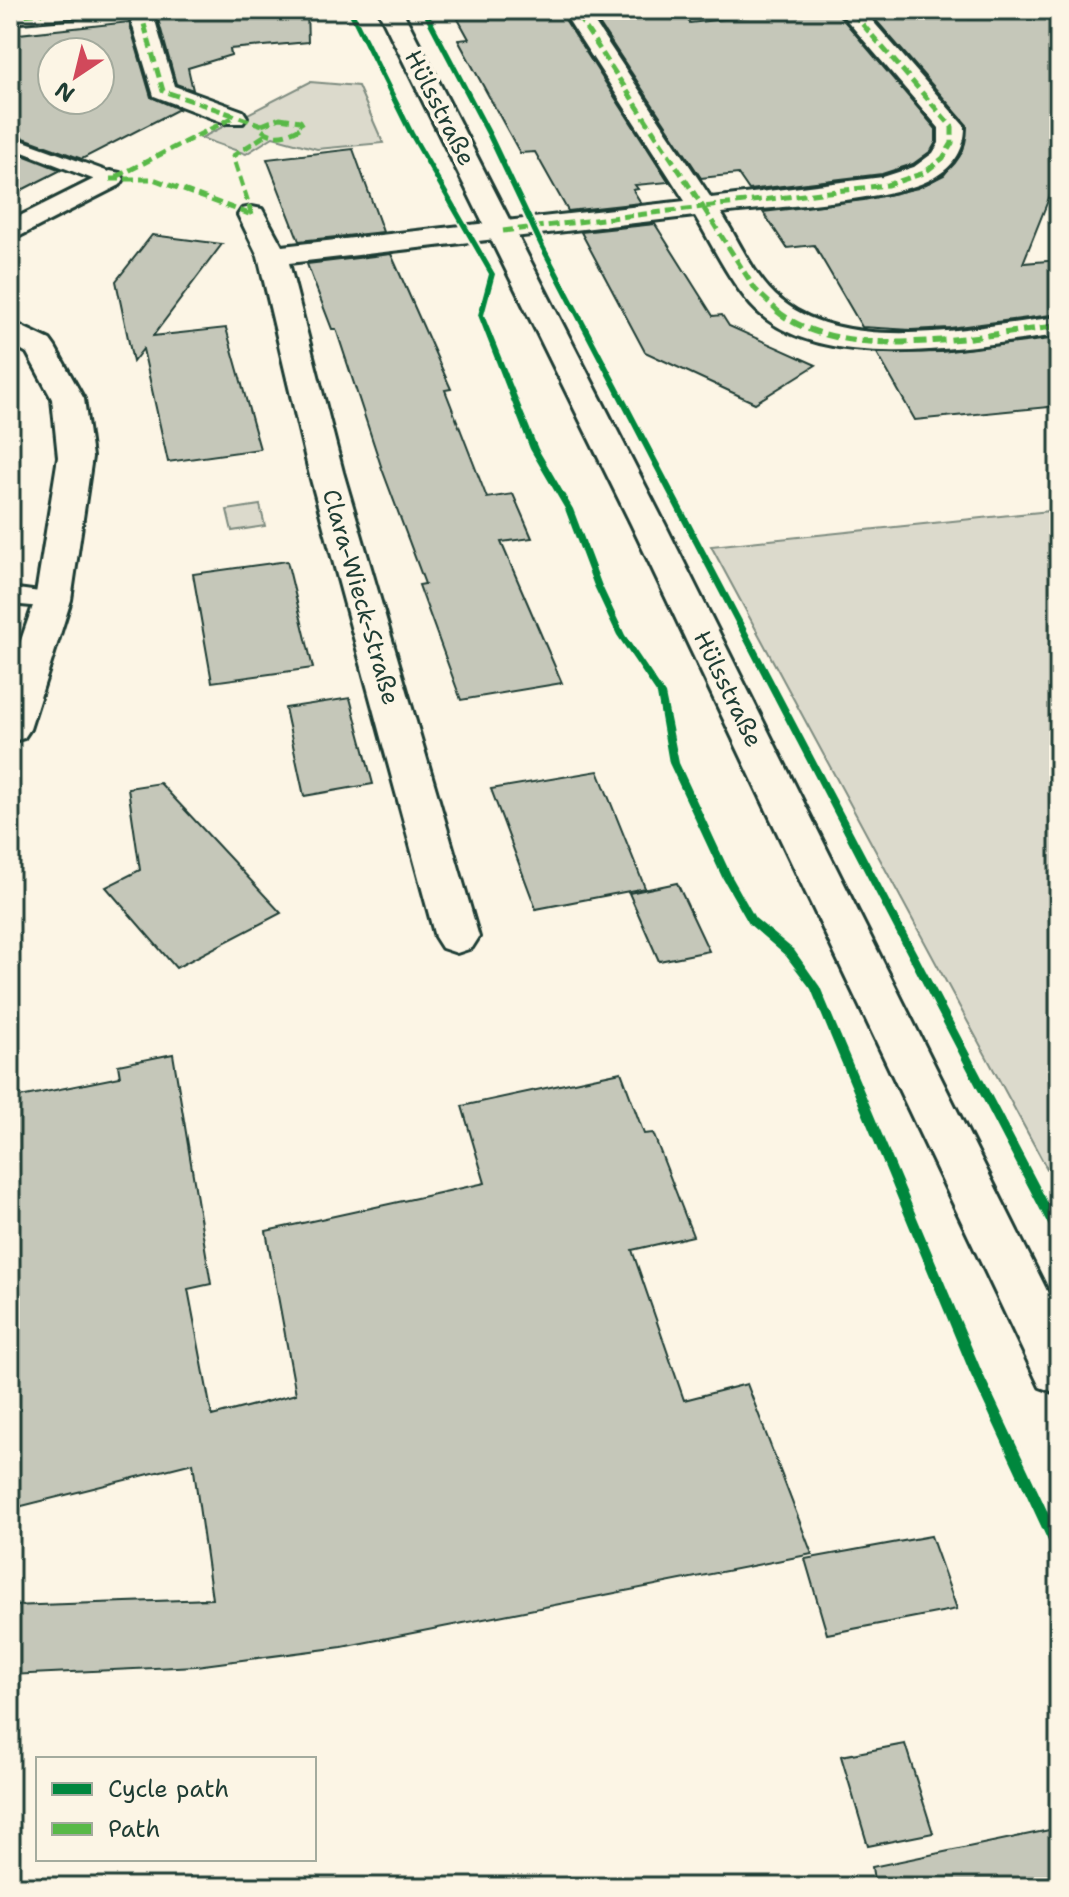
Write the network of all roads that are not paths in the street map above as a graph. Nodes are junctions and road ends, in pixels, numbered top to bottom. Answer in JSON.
{"nodes":[{"id":1,"x":77,"y":10,"type":"edge"},
{"id":2,"x":140,"y":10,"type":"edge"},
{"id":3,"x":390,"y":10,"type":"edge"},
{"id":4,"x":574,"y":10,"type":"edge"},
{"id":5,"x":850,"y":10,"type":"edge"},
{"id":6,"x":10,"y":16,"type":"edge"},
{"id":7,"x":234,"y":117,"type":"dead end"},
{"id":8,"x":10,"y":141,"type":"edge"},
{"id":9,"x":110,"y":179,"type":"joint"},
{"id":10,"x":703,"y":207,"type":"junction"},
{"id":11,"x":252,"y":215,"type":"dead end"},
{"id":12,"x":503,"y":231,"type":"junction"},
{"id":13,"x":10,"y":232,"type":"edge"},
{"id":14,"x":273,"y":256,"type":"junction"},
{"id":15,"x":1059,"y":326,"type":"edge"},
{"id":16,"x":10,"y":330,"type":"edge"},
{"id":17,"x":10,"y":596,"type":"edge"},
{"id":18,"x":53,"y":600,"type":"junction"},
{"id":19,"x":10,"y":729,"type":"edge"},
{"id":20,"x":457,"y":937,"type":"dead end"},
{"id":21,"x":1059,"y":1370,"type":"edge"}],
"edges":[{"from":1,"to":6,"type":"street"},
{"from":2,"to":7,"type":"street"},
{"from":3,"to":12,"type":"street","name":"Hülsstraße"},
{"from":4,"to":10,"type":"street"},
{"from":5,"to":10,"type":"street"},
{"from":8,"to":9,"type":"lane"},
{"from":9,"to":13,"type":"street"},
{"from":10,"to":12,"type":"street"},
{"from":10,"to":15,"type":"street"},
{"from":11,"to":14,"type":"street","name":"Clara-Wieck-Straße"},
{"from":12,"to":14,"type":"street"},
{"from":12,"to":21,"type":"street","name":"Hülsstraße"},
{"from":14,"to":20,"type":"street","name":"Clara-Wieck-Straße"},
{"from":16,"to":18,"type":"street"},
{"from":17,"to":18,"type":"lane"},
{"from":18,"to":19,"type":"street"}]}
